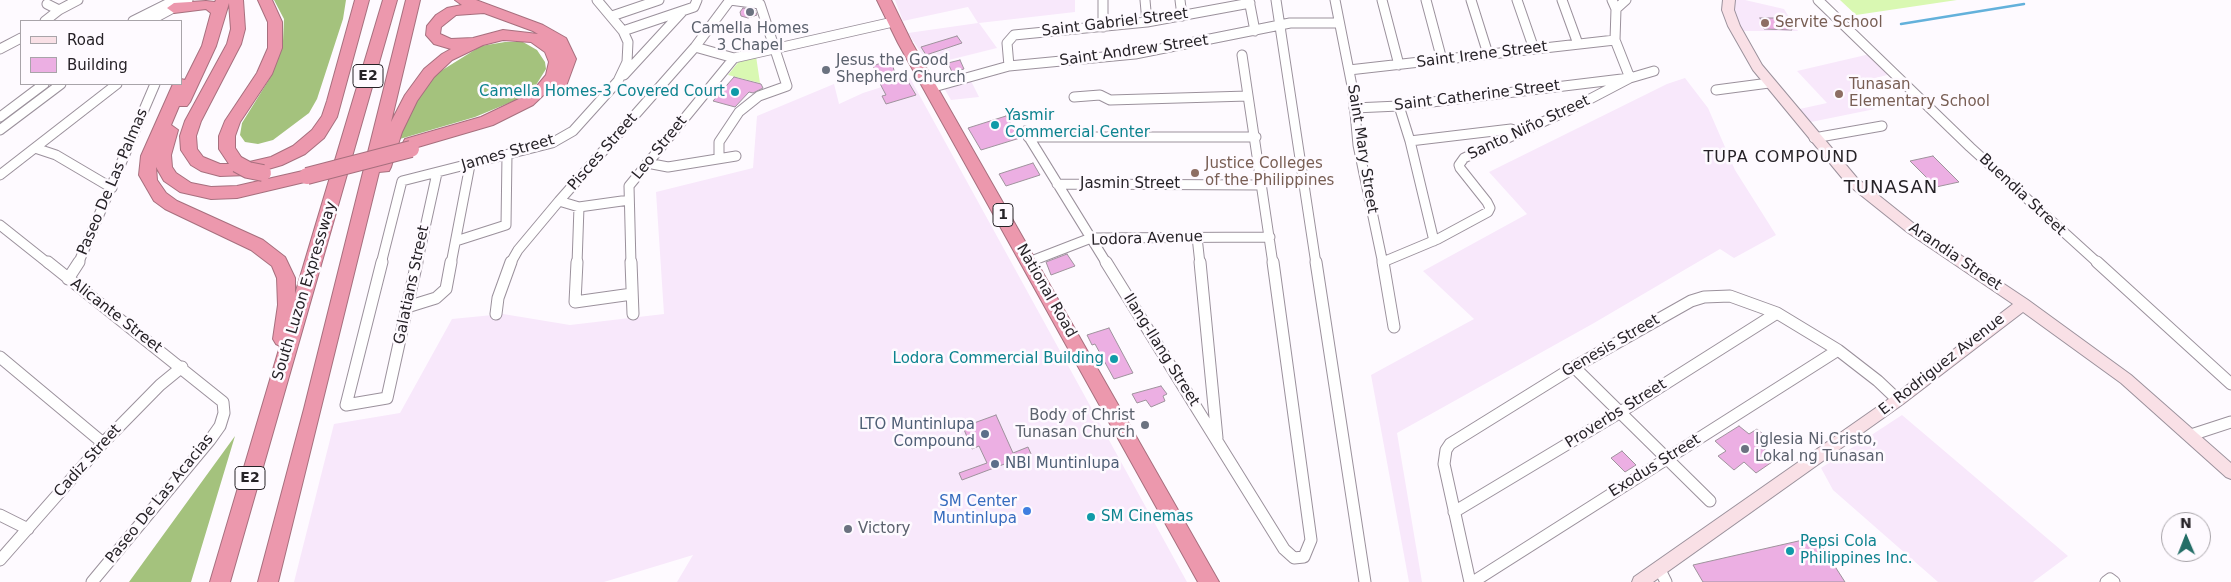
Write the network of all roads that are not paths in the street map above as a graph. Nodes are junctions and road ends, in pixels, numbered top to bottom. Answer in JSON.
{"nodes":[{"id":1,"x":78,"y":0,"type":"edge"},
{"id":2,"x":188,"y":0,"type":"edge"},
{"id":3,"x":235,"y":0,"type":"edge"},
{"id":4,"x":265,"y":0,"type":"edge"},
{"id":5,"x":390,"y":0,"type":"edge"},
{"id":6,"x":413,"y":0,"type":"edge"},
{"id":7,"x":462,"y":0,"type":"edge"},
{"id":8,"x":659,"y":0,"type":"edge"},
{"id":9,"x":697,"y":0,"type":"edge"},
{"id":10,"x":730,"y":0,"type":"edge"},
{"id":11,"x":884,"y":0,"type":"edge"},
{"id":12,"x":1103,"y":0,"type":"edge"},
{"id":13,"x":1145,"y":0,"type":"edge"},
{"id":14,"x":1180,"y":0,"type":"edge"},
{"id":15,"x":1276,"y":0,"type":"edge"},
{"id":16,"x":1335,"y":0,"type":"edge"},
{"id":17,"x":1382,"y":0,"type":"edge"},
{"id":18,"x":1426,"y":0,"type":"edge"},
{"id":19,"x":1471,"y":0,"type":"edge"},
{"id":20,"x":1517,"y":0,"type":"edge"},
{"id":21,"x":1562,"y":0,"type":"edge"},
{"id":22,"x":1612,"y":0,"type":"edge"},
{"id":23,"x":1626,"y":0,"type":"edge"},
{"id":24,"x":1729,"y":0,"type":"edge"},
{"id":25,"x":1818,"y":0,"type":"edge"},
{"id":26,"x":599,"y":1,"type":"edge"},
{"id":27,"x":1249,"y":1,"type":"edge"},
{"id":28,"x":368,"y":3,"type":"edge"},
{"id":29,"x":47,"y":4,"type":"dead end"},
{"id":30,"x":174,"y":4,"type":"edge"},
{"id":31,"x":1218,"y":4,"type":"edge"},
{"id":32,"x":221,"y":7,"type":"edge"},
{"id":33,"x":1616,"y":9,"type":"junction"},
{"id":34,"x":59,"y":10,"type":"junction"},
{"id":35,"x":682,"y":12,"type":"junction"},
{"id":36,"x":497,"y":14,"type":"junction"},
{"id":37,"x":612,"y":16,"type":"junction"},
{"id":38,"x":1182,"y":16,"type":"junction"},
{"id":39,"x":46,"y":20,"type":"edge"},
{"id":40,"x":135,"y":20,"type":"edge"},
{"id":41,"x":150,"y":20,"type":"edge"},
{"id":42,"x":893,"y":22,"type":"junction"},
{"id":43,"x":1147,"y":22,"type":"junction"},
{"id":44,"x":1339,"y":23,"type":"junction"},
{"id":45,"x":1280,"y":26,"type":"junction"},
{"id":46,"x":1103,"y":27,"type":"junction"},
{"id":47,"x":623,"y":31,"type":"junction"},
{"id":48,"x":1255,"y":31,"type":"junction"},
{"id":49,"x":521,"y":35,"type":"junction"},
{"id":50,"x":20,"y":39,"type":"edge"},
{"id":51,"x":1615,"y":40,"type":"junction"},
{"id":52,"x":1578,"y":44,"type":"junction"},
{"id":53,"x":695,"y":47,"type":"junction"},
{"id":54,"x":0,"y":49,"type":"edge"},
{"id":55,"x":776,"y":49,"type":"junction"},
{"id":56,"x":1534,"y":49,"type":"junction"},
{"id":57,"x":1488,"y":54,"type":"junction"},
{"id":58,"x":1242,"y":55,"type":"dead end"},
{"id":59,"x":734,"y":58,"type":"junction"},
{"id":60,"x":1442,"y":60,"type":"junction"},
{"id":61,"x":1399,"y":65,"type":"junction"},
{"id":62,"x":1009,"y":66,"type":"junction"},
{"id":63,"x":1349,"y":70,"type":"junction"},
{"id":64,"x":1654,"y":71,"type":"dead end"},
{"id":65,"x":1630,"y":78,"type":"junction"},
{"id":66,"x":182,"y":81,"type":"edge"},
{"id":67,"x":618,"y":81,"type":"junction"},
{"id":68,"x":1769,"y":83,"type":"junction"},
{"id":69,"x":43,"y":85,"type":"edge"},
{"id":70,"x":60,"y":85,"type":"edge"},
{"id":71,"x":116,"y":85,"type":"edge"},
{"id":72,"x":155,"y":85,"type":"edge"},
{"id":73,"x":180,"y":85,"type":"edge"},
{"id":74,"x":930,"y":88,"type":"junction"},
{"id":75,"x":1716,"y":90,"type":"dead end"},
{"id":76,"x":1248,"y":96,"type":"junction"},
{"id":77,"x":1074,"y":97,"type":"dead end"},
{"id":78,"x":1399,"y":106,"type":"junction"},
{"id":79,"x":1354,"y":108,"type":"junction"},
{"id":80,"x":0,"y":117,"type":"edge"},
{"id":81,"x":1882,"y":126,"type":"dead end"},
{"id":82,"x":0,"y":130,"type":"edge"},
{"id":83,"x":1521,"y":132,"type":"junction"},
{"id":84,"x":1256,"y":137,"type":"junction"},
{"id":85,"x":1814,"y":138,"type":"junction"},
{"id":86,"x":1410,"y":141,"type":"junction"},
{"id":87,"x":411,"y":146,"type":"junction"},
{"id":88,"x":35,"y":148,"type":"junction"},
{"id":89,"x":347,"y":152,"type":"junction"},
{"id":90,"x":507,"y":155,"type":"junction"},
{"id":91,"x":736,"y":156,"type":"dead end"},
{"id":92,"x":719,"y":158,"type":"junction"},
{"id":93,"x":470,"y":164,"type":"junction"},
{"id":94,"x":647,"y":164,"type":"junction"},
{"id":95,"x":437,"y":172,"type":"junction"},
{"id":96,"x":308,"y":173,"type":"junction"},
{"id":97,"x":0,"y":175,"type":"edge"},
{"id":98,"x":1057,"y":184,"type":"junction"},
{"id":99,"x":1262,"y":185,"type":"junction"},
{"id":100,"x":112,"y":188,"type":"junction"},
{"id":101,"x":629,"y":200,"type":"junction"},
{"id":102,"x":559,"y":201,"type":"junction"},
{"id":103,"x":362,"y":207,"type":"junction"},
{"id":104,"x":578,"y":207,"type":"junction"},
{"id":105,"x":0,"y":225,"type":"edge"},
{"id":106,"x":1197,"y":237,"type":"junction"},
{"id":107,"x":1270,"y":237,"type":"junction"},
{"id":108,"x":1091,"y":238,"type":"junction"},
{"id":109,"x":1434,"y":241,"type":"junction"},
{"id":110,"x":456,"y":242,"type":"junction"},
{"id":111,"x":1029,"y":262,"type":"junction"},
{"id":112,"x":1383,"y":262,"type":"junction"},
{"id":113,"x":68,"y":279,"type":"junction"},
{"id":114,"x":632,"y":294,"type":"junction"},
{"id":115,"x":2023,"y":304,"type":"junction"},
{"id":116,"x":407,"y":307,"type":"junction"},
{"id":117,"x":1777,"y":313,"type":"junction"},
{"id":118,"x":496,"y":314,"type":"dead end"},
{"id":119,"x":633,"y":314,"type":"dead end"},
{"id":120,"x":1394,"y":327,"type":"dead end"},
{"id":121,"x":1838,"y":350,"type":"junction"},
{"id":122,"x":0,"y":357,"type":"edge"},
{"id":123,"x":182,"y":367,"type":"junction"},
{"id":124,"x":1574,"y":367,"type":"junction"},
{"id":125,"x":280,"y":374,"type":"junction"},
{"id":126,"x":2231,"y":384,"type":"edge"},
{"id":127,"x":387,"y":398,"type":"joint"},
{"id":128,"x":1213,"y":398,"type":"junction"},
{"id":129,"x":1898,"y":400,"type":"junction"},
{"id":130,"x":1194,"y":401,"type":"junction"},
{"id":131,"x":224,"y":413,"type":"joint"},
{"id":132,"x":1619,"y":413,"type":"junction"},
{"id":133,"x":2231,"y":422,"type":"edge"},
{"id":134,"x":2191,"y":435,"type":"junction"},
{"id":135,"x":1218,"y":442,"type":"junction"},
{"id":136,"x":103,"y":443,"type":"junction"},
{"id":137,"x":1666,"y":459,"type":"junction"},
{"id":138,"x":2231,"y":472,"type":"edge"},
{"id":139,"x":1710,"y":501,"type":"dead end"},
{"id":140,"x":1454,"y":512,"type":"junction"},
{"id":141,"x":0,"y":515,"type":"edge"},
{"id":142,"x":28,"y":529,"type":"junction"},
{"id":143,"x":0,"y":560,"type":"edge"},
{"id":144,"x":1659,"y":568,"type":"junction"},
{"id":145,"x":92,"y":582,"type":"edge"},
{"id":146,"x":220,"y":582,"type":"edge"},
{"id":147,"x":268,"y":582,"type":"edge"},
{"id":148,"x":1210,"y":582,"type":"edge"},
{"id":149,"x":1365,"y":582,"type":"edge"},
{"id":150,"x":1472,"y":582,"type":"edge"},
{"id":151,"x":1640,"y":582,"type":"edge"},
{"id":152,"x":1666,"y":582,"type":"edge"}],
"edges":[{"from":1,"to":34,"type":"street"},
{"from":2,"to":30,"type":"street"},
{"from":3,"to":28,"type":"highway"},
{"from":3,"to":96,"type":"highway"},
{"from":4,"to":96,"type":"highway","bridge":true},
{"from":5,"to":89,"type":"highway","name":"South Luzon Expressway","number":"E2"},
{"from":6,"to":103,"type":"highway","name":"South Luzon Expressway","number":"E2"},
{"from":7,"to":36,"type":"highway"},
{"from":8,"to":37,"type":"street"},
{"from":9,"to":35,"type":"street"},
{"from":10,"to":53,"type":"street","name":"Pisces Street"},
{"from":10,"to":55,"type":"street"},
{"from":11,"to":42,"type":"highway","name":"National Road","number":"1"},
{"from":12,"to":46,"type":"street"},
{"from":13,"to":43,"type":"street"},
{"from":14,"to":38,"type":"street"},
{"from":15,"to":45,"type":"street"},
{"from":16,"to":44,"type":"street","name":"Saint Mary Street"},
{"from":17,"to":61,"type":"street"},
{"from":18,"to":60,"type":"street"},
{"from":19,"to":57,"type":"street"},
{"from":20,"to":56,"type":"street"},
{"from":21,"to":52,"type":"street"},
{"from":22,"to":33,"type":"street"},
{"from":23,"to":33,"type":"street"},
{"from":24,"to":68,"type":"street","name":"Arandia Street"},
{"from":25,"to":126,"type":"street","name":"Buendia Street"},
{"from":26,"to":37,"type":"street","name":"James Street"},
{"from":27,"to":31,"type":"street","name":"Saint Gabriel Street"},
{"from":27,"to":48,"type":"street"},
{"from":28,"to":89,"type":"highway"},
{"from":29,"to":34,"type":"street"},
{"from":30,"to":32,"type":"highway"},
{"from":30,"to":40,"type":"street"},
{"from":30,"to":41,"type":"street"},
{"from":31,"to":38,"type":"street","name":"Saint Gabriel Street"},
{"from":32,"to":66,"type":"highway"},
{"from":32,"to":96,"type":"highway"},
{"from":33,"to":51,"type":"street"},
{"from":34,"to":39,"type":"street"},
{"from":35,"to":47,"type":"street"},
{"from":35,"to":67,"type":"street"},
{"from":36,"to":49,"type":"highway"},
{"from":36,"to":87,"type":"highway"},
{"from":37,"to":47,"type":"street","name":"James Street"},
{"from":38,"to":43,"type":"street","name":"Saint Gabriel Street"},
{"from":42,"to":55,"type":"street"},
{"from":42,"to":74,"type":"highway","name":"National Road","number":"1"},
{"from":43,"to":46,"type":"street","name":"Saint Gabriel Street"},
{"from":44,"to":45,"type":"street","name":"Saint Andrew Street"},
{"from":44,"to":63,"type":"street","name":"Saint Mary Street"},
{"from":45,"to":48,"type":"street","name":"Saint Andrew Street"},
{"from":45,"to":149,"type":"street"},
{"from":46,"to":62,"type":"street","name":"Saint Gabriel Street"},
{"from":47,"to":67,"type":"street","name":"James Street"},
{"from":48,"to":62,"type":"street","name":"Saint Andrew Street"},
{"from":49,"to":87,"type":"highway"},
{"from":49,"to":103,"type":"highway"},
{"from":50,"to":54,"type":"street"},
{"from":51,"to":52,"type":"street","name":"Saint Irene Street"},
{"from":51,"to":65,"type":"street"},
{"from":52,"to":56,"type":"street","name":"Saint Irene Street"},
{"from":53,"to":59,"type":"street"},
{"from":53,"to":102,"type":"street","name":"Pisces Street"},
{"from":55,"to":59,"type":"street"},
{"from":55,"to":92,"type":"street"},
{"from":56,"to":57,"type":"street","name":"Saint Irene Street"},
{"from":57,"to":60,"type":"street","name":"Saint Irene Street"},
{"from":58,"to":76,"type":"street"},
{"from":59,"to":94,"type":"street","name":"Leo Street"},
{"from":60,"to":61,"type":"street","name":"Saint Irene Street"},
{"from":61,"to":63,"type":"street","name":"Saint Irene Street"},
{"from":62,"to":74,"type":"street","name":"Saint Andrew Street"},
{"from":63,"to":79,"type":"street","name":"Saint Mary Street"},
{"from":64,"to":65,"type":"street"},
{"from":65,"to":78,"type":"street","name":"Saint Catherine Street"},
{"from":65,"to":83,"type":"street","name":"Santo Niño Street"},
{"from":67,"to":90,"type":"street","name":"James Street"},
{"from":68,"to":75,"type":"street"},
{"from":68,"to":85,"type":"street","name":"Arandia Street"},
{"from":69,"to":80,"type":"street"},
{"from":70,"to":82,"type":"street"},
{"from":71,"to":88,"type":"street"},
{"from":72,"to":100,"type":"street","name":"Paseo De Las Palmas"},
{"from":73,"to":125,"type":"highway"},
{"from":74,"to":111,"type":"highway","name":"National Road","number":"1"},
{"from":76,"to":77,"type":"street"},
{"from":76,"to":84,"type":"street"},
{"from":78,"to":79,"type":"street","name":"Saint Catherine Street"},
{"from":78,"to":86,"type":"street"},
{"from":79,"to":112,"type":"street","name":"Saint Mary Street"},
{"from":81,"to":85,"type":"street"},
{"from":83,"to":86,"type":"street"},
{"from":83,"to":109,"type":"street","name":"Santo Niño Street"},
{"from":84,"to":98,"type":"street","name":"Ilang-Ilang Street"},
{"from":84,"to":99,"type":"street"},
{"from":85,"to":115,"type":"street","name":"Arandia Street"},
{"from":86,"to":109,"type":"street"},
{"from":87,"to":96,"type":"highway","bridge":true},
{"from":88,"to":97,"type":"street"},
{"from":88,"to":100,"type":"street"},
{"from":89,"to":125,"type":"highway","name":"South Luzon Expressway","number":"E2"},
{"from":90,"to":93,"type":"street","name":"James Street"},
{"from":90,"to":110,"type":"street"},
{"from":91,"to":92,"type":"street"},
{"from":92,"to":94,"type":"street"},
{"from":93,"to":95,"type":"street","name":"James Street"},
{"from":93,"to":110,"type":"street"},
{"from":94,"to":101,"type":"street","name":"Leo Street"},
{"from":95,"to":116,"type":"street","name":"Galatians Street"},
{"from":95,"to":127,"type":"street","name":"James Street"},
{"from":98,"to":99,"type":"street","name":"Jasmin Street"},
{"from":98,"to":108,"type":"street","name":"Ilang-Ilang Street"},
{"from":99,"to":107,"type":"street"},
{"from":100,"to":113,"type":"street","name":"Paseo De Las Palmas"},
{"from":101,"to":104,"type":"street"},
{"from":101,"to":114,"type":"street","name":"Leo Street"},
{"from":102,"to":104,"type":"street"},
{"from":102,"to":118,"type":"street","name":"Pisces Street"},
{"from":103,"to":147,"type":"highway","name":"South Luzon Expressway","number":"E2"},
{"from":104,"to":114,"type":"street"},
{"from":105,"to":113,"type":"street","name":"Alicante Street"},
{"from":106,"to":107,"type":"street","name":"Lodora Avenue"},
{"from":106,"to":108,"type":"street","name":"Lodora Avenue"},
{"from":106,"to":128,"type":"street"},
{"from":107,"to":135,"type":"street","name":"Ilang-Ilang Street"},
{"from":108,"to":111,"type":"street","name":"Lodora Avenue"},
{"from":108,"to":130,"type":"street","name":"Ilang-Ilang Street"},
{"from":109,"to":112,"type":"street","name":"Santo Niño Street"},
{"from":110,"to":116,"type":"street"},
{"from":111,"to":148,"type":"highway","name":"National Road","number":"1"},
{"from":112,"to":120,"type":"street","name":"Saint Mary Street"},
{"from":113,"to":123,"type":"street","name":"Alicante Street"},
{"from":114,"to":119,"type":"street","name":"Leo Street"},
{"from":115,"to":129,"type":"street","name":"E. Rodriguez Avenue"},
{"from":115,"to":134,"type":"street","name":"Arandia Street"},
{"from":116,"to":127,"type":"street","name":"Galatians Street"},
{"from":117,"to":121,"type":"street","name":"Genesis Street"},
{"from":117,"to":124,"type":"street","name":"Genesis Street"},
{"from":117,"to":132,"type":"street","name":"Proverbs Street"},
{"from":121,"to":129,"type":"street","name":"Genesis Street"},
{"from":121,"to":137,"type":"street","name":"Exodus Street"},
{"from":122,"to":136,"type":"street"},
{"from":123,"to":131,"type":"street","name":"Alicante Street"},
{"from":123,"to":136,"type":"street","name":"Cadiz Street"},
{"from":124,"to":132,"type":"street"},
{"from":124,"to":140,"type":"street","name":"Genesis Street"},
{"from":125,"to":146,"type":"highway","name":"South Luzon Expressway","number":"E2"},
{"from":128,"to":130,"type":"street"},
{"from":128,"to":135,"type":"street"},
{"from":129,"to":144,"type":"street","name":"E. Rodriguez Avenue"},
{"from":130,"to":135,"type":"street","name":"Ilang-Ilang Street"},
{"from":131,"to":145,"type":"street","name":"Paseo De Las Acacias"},
{"from":132,"to":137,"type":"street"},
{"from":132,"to":140,"type":"street","name":"Proverbs Street"},
{"from":133,"to":134,"type":"street"},
{"from":134,"to":138,"type":"street","name":"Arandia Street"},
{"from":136,"to":142,"type":"street","name":"Cadiz Street"},
{"from":137,"to":139,"type":"street"},
{"from":137,"to":150,"type":"street","name":"Exodus Street"},
{"from":140,"to":150,"type":"street","name":"Genesis Street"},
{"from":141,"to":142,"type":"street"},
{"from":142,"to":143,"type":"street","name":"Cadiz Street"},
{"from":144,"to":151,"type":"street","name":"E. Rodriguez Avenue"},
{"from":144,"to":152,"type":"street"}]}
